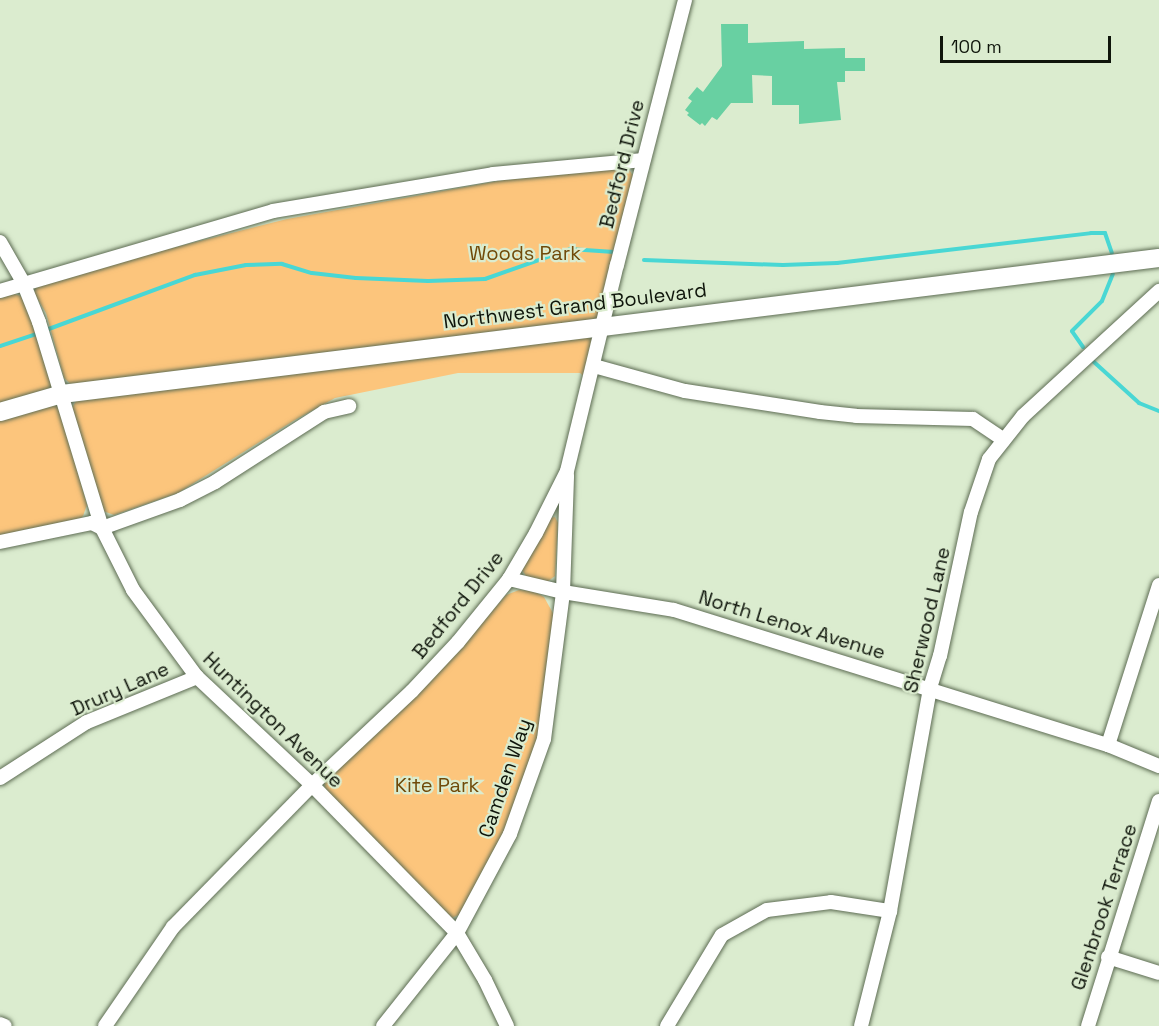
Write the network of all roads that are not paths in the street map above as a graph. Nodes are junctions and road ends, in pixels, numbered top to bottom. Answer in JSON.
{"nodes":[{"id":1,"x":685,"y":0,"type":"edge"},
{"id":2,"x":644,"y":160,"type":"junction"},
{"id":3,"x":0,"y":242,"type":"edge"},
{"id":4,"x":1159,"y":258,"type":"edge"},
{"id":5,"x":23,"y":282,"type":"junction"},
{"id":6,"x":0,"y":291,"type":"edge"},
{"id":7,"x":1159,"y":291,"type":"edge"},
{"id":8,"x":604,"y":325,"type":"junction"},
{"id":9,"x":594,"y":366,"type":"junction"},
{"id":10,"x":62,"y":394,"type":"junction"},
{"id":11,"x":349,"y":406,"type":"dead end"},
{"id":12,"x":0,"y":412,"type":"edge"},
{"id":13,"x":1004,"y":440,"type":"junction"},
{"id":14,"x":567,"y":471,"type":"junction"},
{"id":15,"x":102,"y":528,"type":"junction"},
{"id":16,"x":0,"y":542,"type":"edge"},
{"id":17,"x":509,"y":579,"type":"junction"},
{"id":18,"x":1159,"y":585,"type":"edge"},
{"id":19,"x":563,"y":592,"type":"junction"},
{"id":20,"x":197,"y":677,"type":"junction"},
{"id":21,"x":930,"y":688,"type":"junction"},
{"id":22,"x":1108,"y":745,"type":"junction"},
{"id":23,"x":1159,"y":766,"type":"edge"},
{"id":24,"x":0,"y":778,"type":"edge"},
{"id":25,"x":312,"y":785,"type":"junction"},
{"id":26,"x":1159,"y":801,"type":"edge"},
{"id":27,"x":890,"y":911,"type":"junction"},
{"id":28,"x":457,"y":933,"type":"junction"},
{"id":29,"x":1108,"y":957,"type":"junction"},
{"id":30,"x":1159,"y":973,"type":"edge"},
{"id":31,"x":0,"y":1024,"type":"edge"},
{"id":32,"x":5,"y":1026,"type":"edge"},
{"id":33,"x":105,"y":1026,"type":"edge"},
{"id":34,"x":383,"y":1026,"type":"edge"},
{"id":35,"x":507,"y":1026,"type":"edge"},
{"id":36,"x":667,"y":1026,"type":"edge"},
{"id":37,"x":861,"y":1026,"type":"edge"},
{"id":38,"x":1088,"y":1026,"type":"edge"}],
"edges":[{"from":1,"to":2,"type":"street","name":"Bedford Drive"},
{"from":2,"to":5,"type":"street"},
{"from":2,"to":8,"type":"street","name":"Bedford Drive"},
{"from":3,"to":5,"type":"street","name":"Huntington Avenue"},
{"from":4,"to":8,"type":"street","name":"Northwest Grand Boulevard"},
{"from":5,"to":6,"type":"street"},
{"from":5,"to":10,"type":"street","name":"Huntington Avenue"},
{"from":7,"to":13,"type":"street","name":"Sherwood Lane"},
{"from":8,"to":9,"type":"street","name":"Bedford Drive"},
{"from":8,"to":10,"type":"street","name":"Northwest Grand Boulevard"},
{"from":9,"to":13,"type":"street"},
{"from":9,"to":14,"type":"street","name":"Bedford Drive"},
{"from":10,"to":12,"type":"street","name":"Northwest Grand Boulevard"},
{"from":10,"to":15,"type":"street","name":"Huntington Avenue"},
{"from":11,"to":15,"type":"street"},
{"from":13,"to":21,"type":"street","name":"Sherwood Lane"},
{"from":14,"to":17,"type":"street","name":"Bedford Drive"},
{"from":14,"to":19,"type":"street","name":"Camden Way"},
{"from":15,"to":16,"type":"street"},
{"from":15,"to":20,"type":"street","name":"Huntington Avenue"},
{"from":17,"to":19,"type":"street","name":"North Lenox Avenue"},
{"from":17,"to":25,"type":"street","name":"Bedford Drive"},
{"from":18,"to":22,"type":"street"},
{"from":19,"to":21,"type":"street","name":"North Lenox Avenue"},
{"from":19,"to":28,"type":"street","name":"Camden Way"},
{"from":20,"to":24,"type":"street","name":"Drury Lane"},
{"from":20,"to":25,"type":"street","name":"Huntington Avenue"},
{"from":21,"to":22,"type":"street","name":"North Lenox Avenue"},
{"from":21,"to":27,"type":"street","name":"Sherwood Lane"},
{"from":22,"to":23,"type":"street","name":"North Lenox Avenue"},
{"from":25,"to":28,"type":"street","name":"Huntington Avenue"},
{"from":25,"to":33,"type":"street","name":"Bedford Drive"},
{"from":26,"to":29,"type":"street","name":"Glenbrook Terrace"},
{"from":27,"to":36,"type":"street"},
{"from":27,"to":37,"type":"street","name":"Sherwood Lane"},
{"from":28,"to":34,"type":"street","name":"Camden Way"},
{"from":28,"to":35,"type":"street","name":"Huntington Avenue"},
{"from":29,"to":30,"type":"street"},
{"from":29,"to":38,"type":"street","name":"Glenbrook Terrace"},
{"from":31,"to":32,"type":"street"}]}
